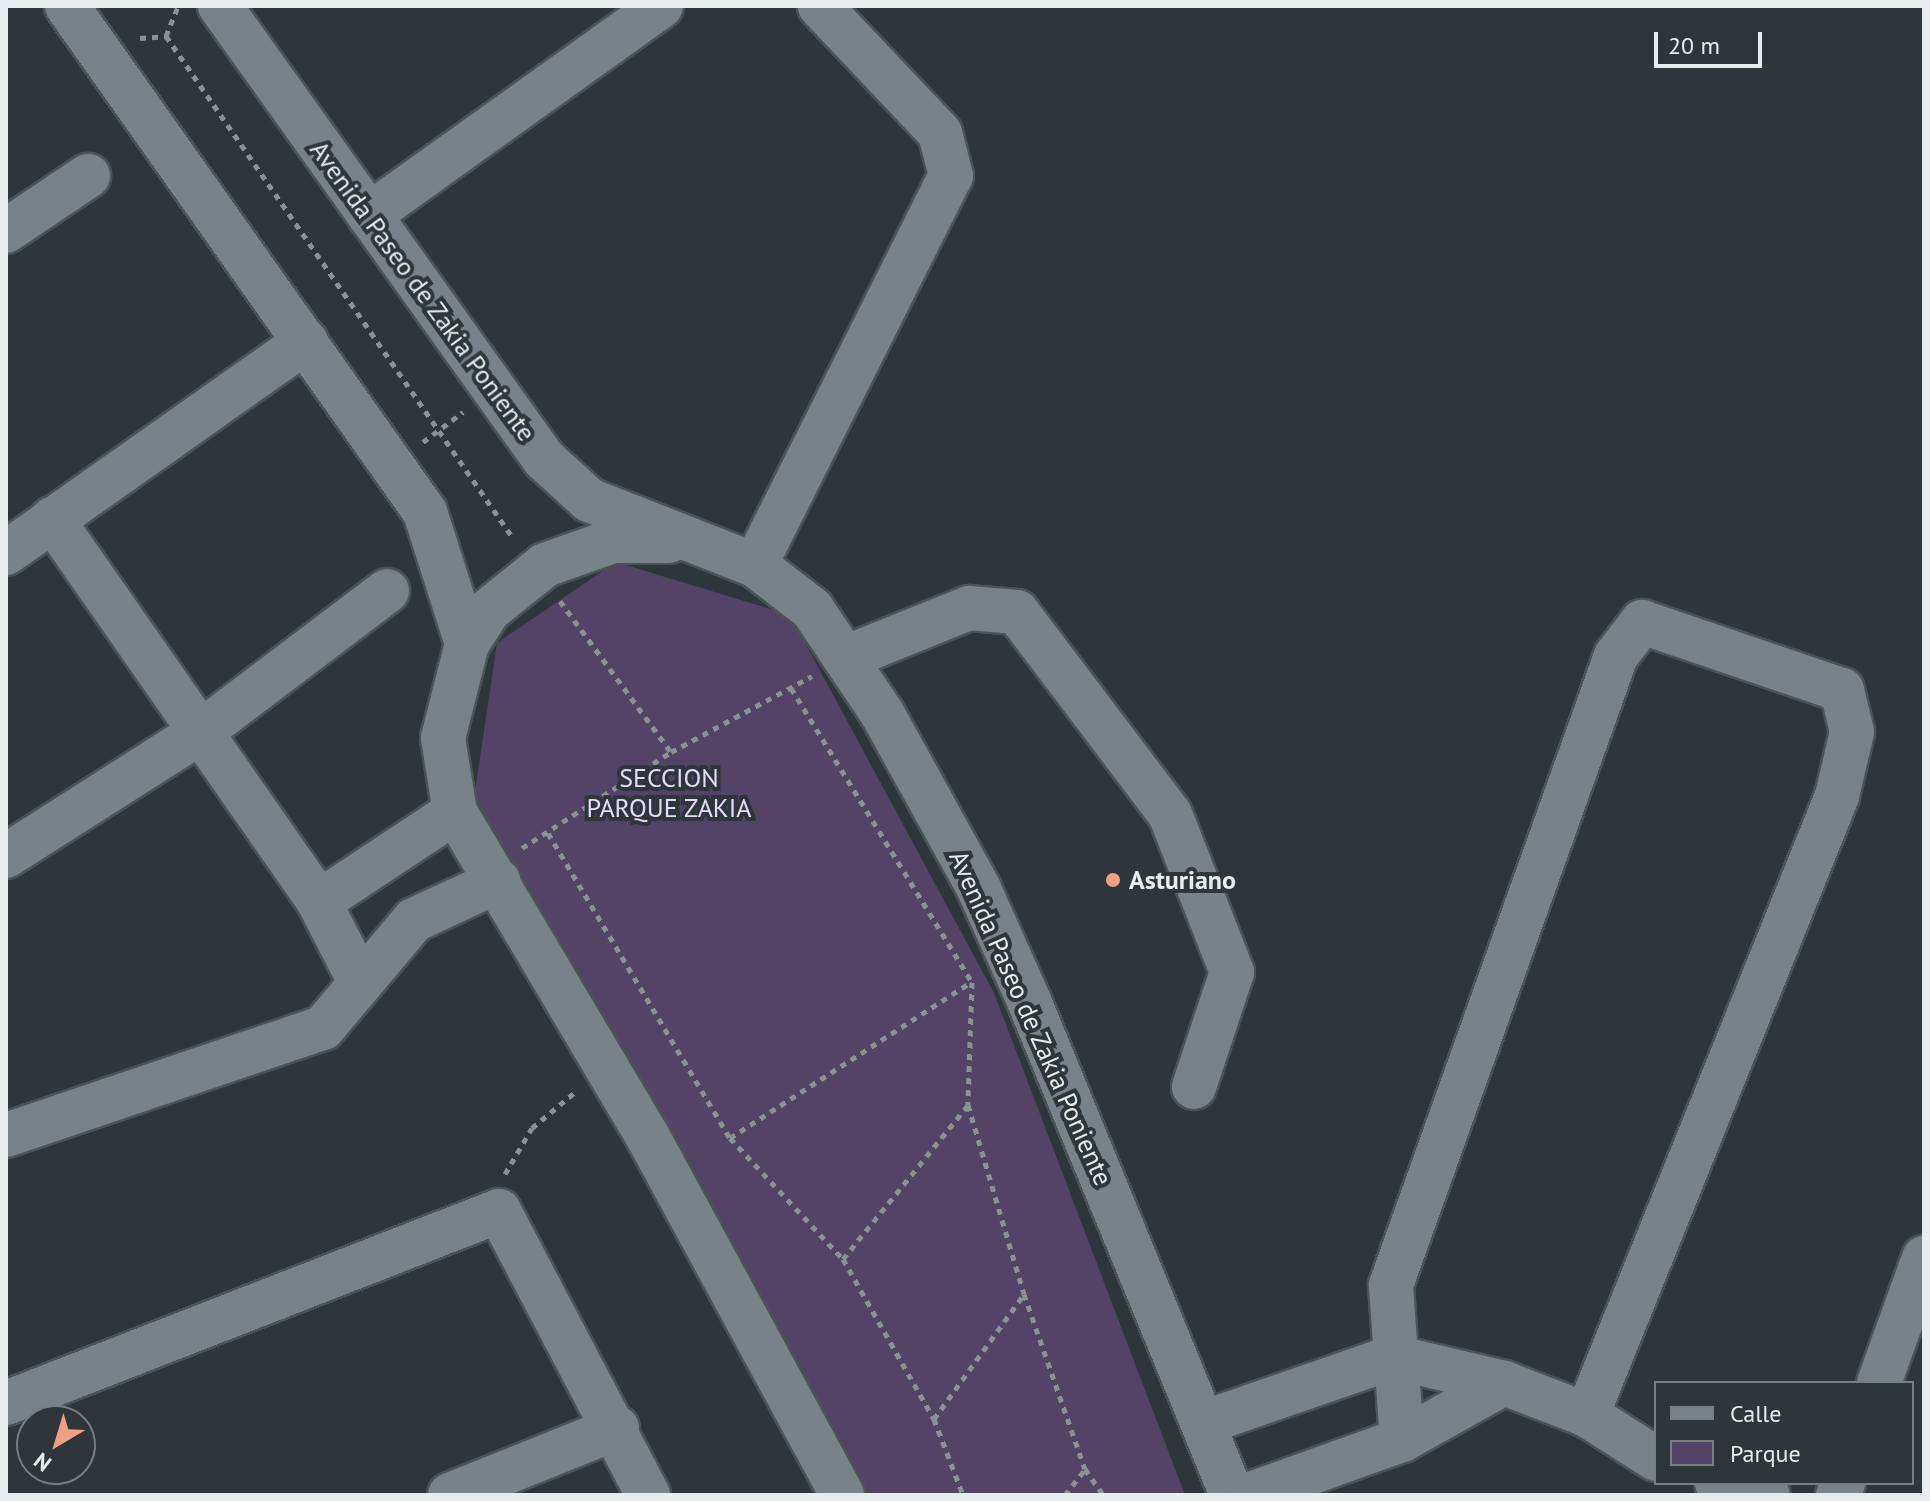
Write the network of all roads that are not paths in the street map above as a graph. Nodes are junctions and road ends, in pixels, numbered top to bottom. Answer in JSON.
{"nodes":[{"id":1,"x":220,"y":6,"type":"edge"},
{"id":2,"x":661,"y":6,"type":"edge"},
{"id":3,"x":820,"y":6,"type":"edge"},
{"id":4,"x":74,"y":13,"type":"edge"},
{"id":5,"x":88,"y":176,"type":"dead end"},
{"id":6,"x":369,"y":215,"type":"junction"},
{"id":7,"x":6,"y":231,"type":"edge"},
{"id":8,"x":306,"y":341,"type":"junction"},
{"id":9,"x":52,"y":519,"type":"junction"},
{"id":10,"x":686,"y":541,"type":"junction"},
{"id":11,"x":6,"y":553,"type":"edge"},
{"id":12,"x":755,"y":565,"type":"junction"},
{"id":13,"x":387,"y":591,"type":"dead end"},
{"id":14,"x":467,"y":644,"type":"junction"},
{"id":15,"x":845,"y":658,"type":"junction"},
{"id":16,"x":202,"y":731,"type":"junction"},
{"id":17,"x":455,"y":812,"type":"junction"},
{"id":18,"x":6,"y":856,"type":"edge"},
{"id":19,"x":494,"y":874,"type":"junction"},
{"id":20,"x":319,"y":902,"type":"junction"},
{"id":21,"x":358,"y":978,"type":"junction"},
{"id":22,"x":1194,"y":1087,"type":"dead end"},
{"id":23,"x":6,"y":1135,"type":"edge"},
{"id":24,"x":1924,"y":1258,"type":"edge"},
{"id":25,"x":1394,"y":1357,"type":"junction"},
{"id":26,"x":1880,"y":1381,"type":"edge"},
{"id":27,"x":1504,"y":1383,"type":"junction"},
{"id":28,"x":6,"y":1403,"type":"edge"},
{"id":29,"x":1587,"y":1415,"type":"junction"},
{"id":30,"x":1203,"y":1423,"type":"junction"},
{"id":31,"x":617,"y":1428,"type":"junction"},
{"id":32,"x":1402,"y":1440,"type":"junction"},
{"id":33,"x":1654,"y":1458,"type":"edge"},
{"id":34,"x":1726,"y":1485,"type":"edge"},
{"id":35,"x":450,"y":1495,"type":"edge"},
{"id":36,"x":648,"y":1495,"type":"edge"},
{"id":37,"x":842,"y":1495,"type":"edge"},
{"id":38,"x":1232,"y":1495,"type":"edge"},
{"id":39,"x":1248,"y":1495,"type":"edge"},
{"id":40,"x":1768,"y":1495,"type":"edge"}],
"edges":[{"from":1,"to":6,"type":"street","name":"Avenida Paseo de Zakia Poniente"},
{"from":2,"to":6,"type":"street"},
{"from":3,"to":12,"type":"street"},
{"from":4,"to":8,"type":"street"},
{"from":5,"to":7,"type":"street"},
{"from":6,"to":10,"type":"street","name":"Avenida Paseo de Zakia Poniente"},
{"from":8,"to":9,"type":"street"},
{"from":8,"to":14,"type":"street"},
{"from":9,"to":11,"type":"street"},
{"from":9,"to":16,"type":"street"},
{"from":10,"to":12,"type":"street","name":"Avenida Paseo de Zakia Poniente"},
{"from":10,"to":14,"type":"street"},
{"from":12,"to":15,"type":"street","name":"Avenida Paseo de Zakia Poniente"},
{"from":13,"to":16,"type":"street"},
{"from":14,"to":17,"type":"street"},
{"from":15,"to":22,"type":"street"},
{"from":15,"to":30,"type":"street","name":"Avenida Paseo de Zakia Poniente"},
{"from":16,"to":18,"type":"street"},
{"from":16,"to":20,"type":"street"},
{"from":17,"to":19,"type":"street"},
{"from":17,"to":20,"type":"street"},
{"from":19,"to":21,"type":"street"},
{"from":19,"to":37,"type":"street"},
{"from":20,"to":21,"type":"street"},
{"from":21,"to":23,"type":"street"},
{"from":24,"to":26,"type":"street"},
{"from":25,"to":27,"type":"street"},
{"from":25,"to":29,"type":"street"},
{"from":25,"to":30,"type":"street"},
{"from":25,"to":32,"type":"street"},
{"from":27,"to":29,"type":"street"},
{"from":27,"to":32,"type":"street"},
{"from":28,"to":31,"type":"street"},
{"from":29,"to":33,"type":"street"},
{"from":30,"to":38,"type":"street","name":"Avenida Paseo de Zakia Poniente"},
{"from":31,"to":35,"type":"street"},
{"from":31,"to":36,"type":"street"},
{"from":32,"to":39,"type":"street"},
{"from":34,"to":40,"type":"street"}]}
